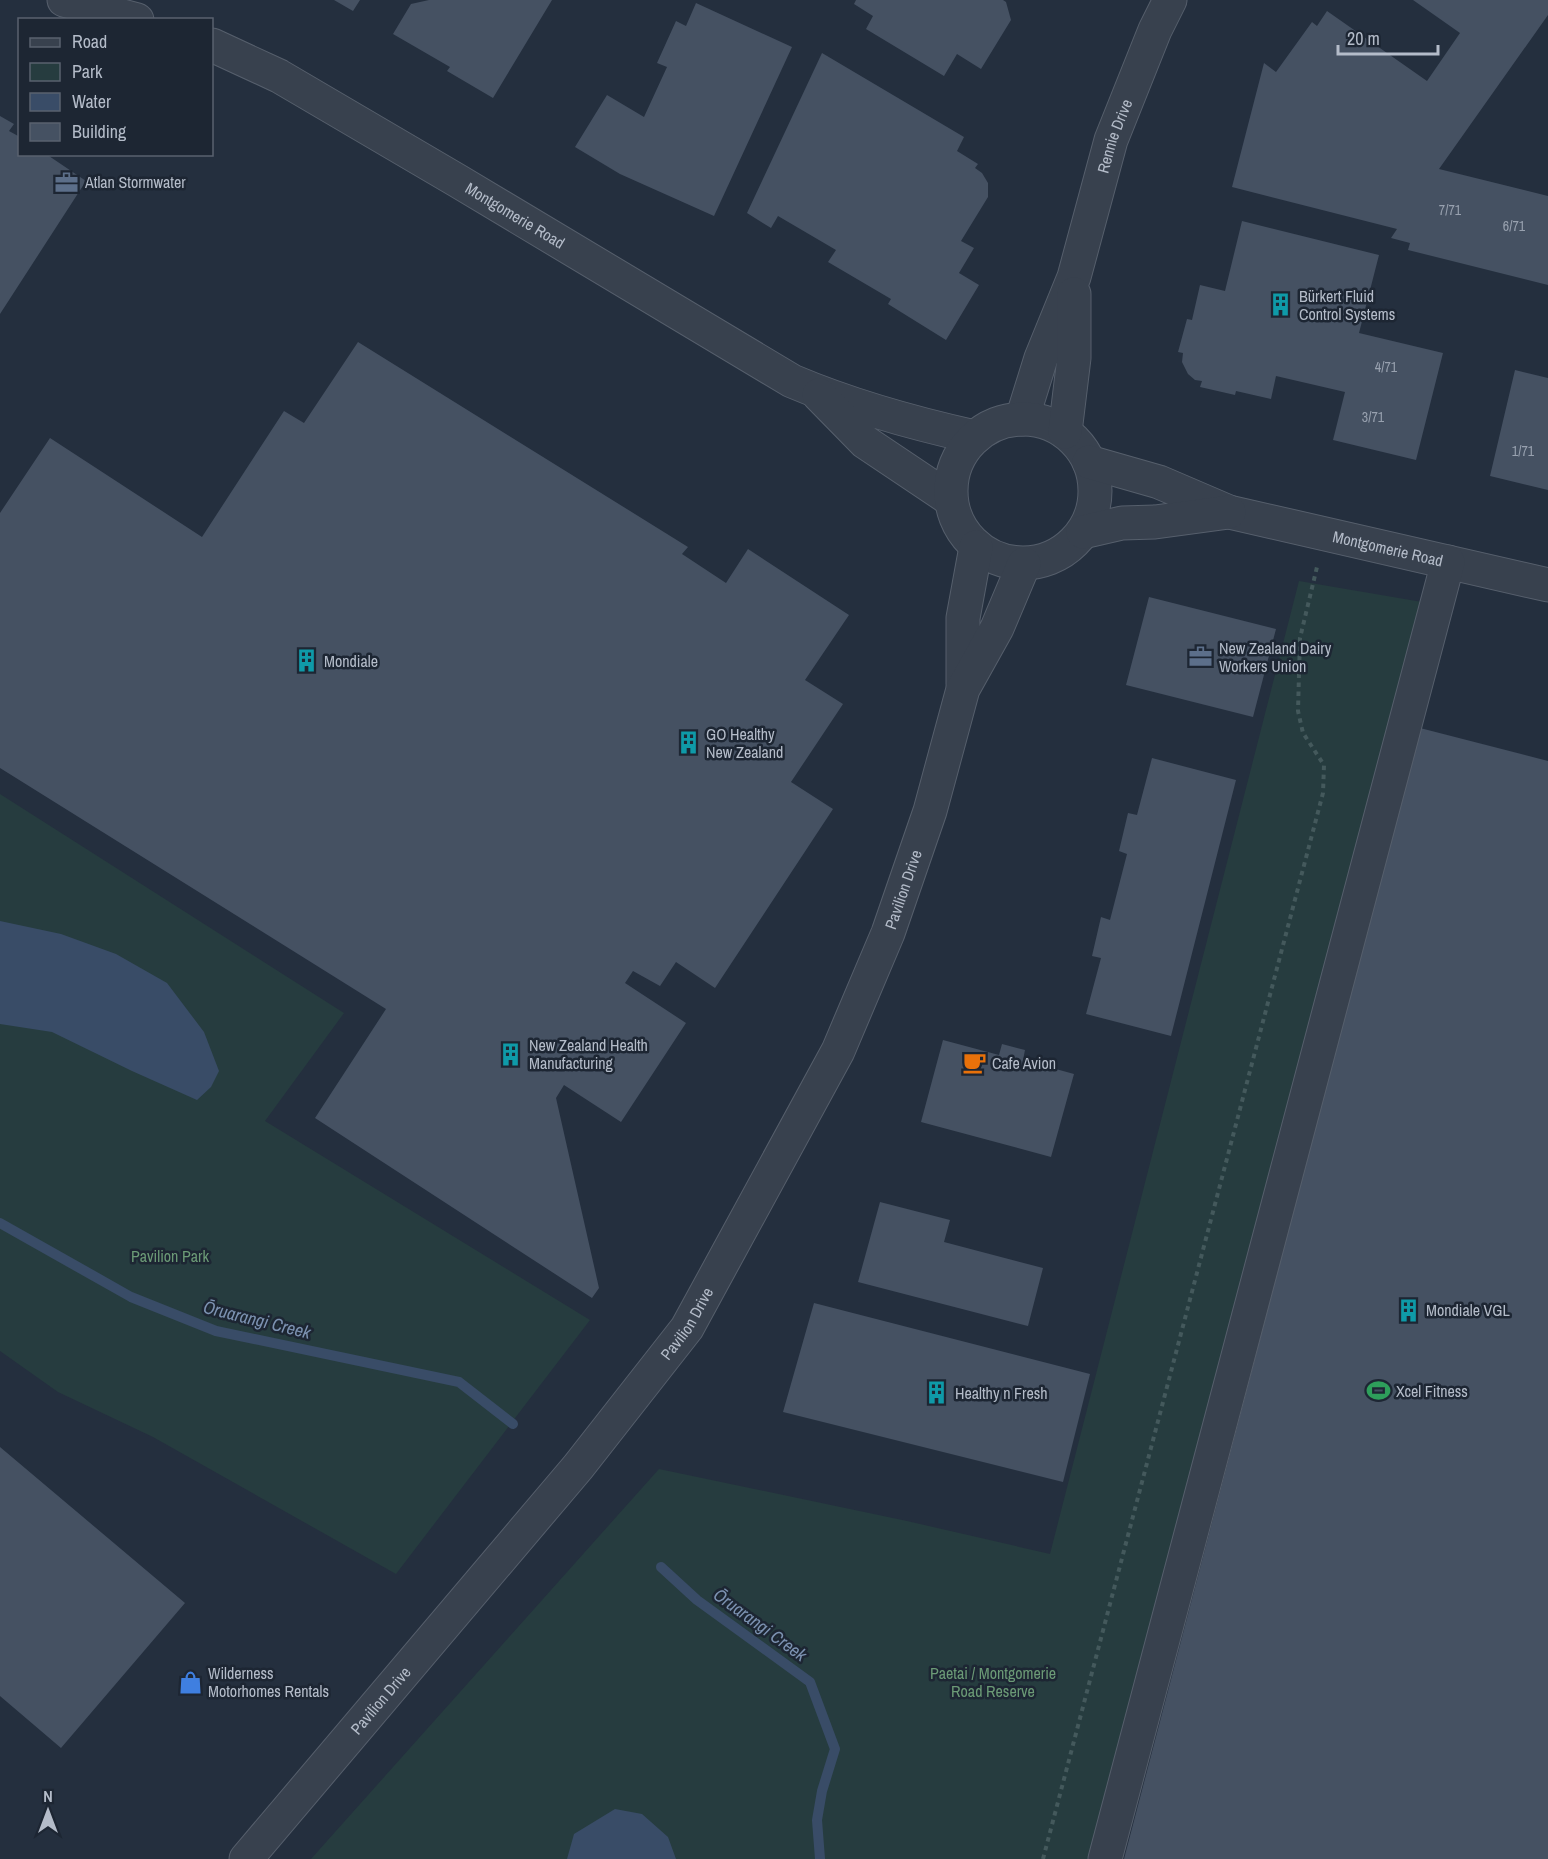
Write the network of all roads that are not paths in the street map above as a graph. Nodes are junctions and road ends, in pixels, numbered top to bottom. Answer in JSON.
{"nodes":[{"id":1,"x":64,"y":0,"type":"edge"},
{"id":2,"x":1170,"y":0,"type":"edge"},
{"id":3,"x":130,"y":18,"type":"edge"},
{"id":4,"x":213,"y":45,"type":"edge"},
{"id":5,"x":1074,"y":277,"type":"junction"},
{"id":6,"x":816,"y":391,"type":"junction"},
{"id":7,"x":1022,"y":419,"type":"junction"},
{"id":8,"x":1065,"y":432,"type":"junction"},
{"id":9,"x":975,"y":437,"type":"junction"},
{"id":10,"x":1089,"y":462,"type":"junction"},
{"id":11,"x":950,"y":499,"type":"junction"},
{"id":12,"x":1229,"y":512,"type":"junction"},
{"id":13,"x":1083,"y":532,"type":"junction"},
{"id":14,"x":976,"y":547,"type":"junction"},
{"id":15,"x":1448,"y":562,"type":"junction"},
{"id":16,"x":1024,"y":564,"type":"junction"},
{"id":17,"x":1548,"y":585,"type":"edge"},
{"id":18,"x":963,"y":689,"type":"junction"},
{"id":19,"x":246,"y":1859,"type":"edge"},
{"id":20,"x":1105,"y":1859,"type":"edge"}],
"edges":[{"from":1,"to":3,"type":"street"},
{"from":2,"to":5,"type":"street","name":"Rennie Drive"},
{"from":4,"to":6,"type":"street","name":"Montgomerie Road"},
{"from":5,"to":7,"type":"street","name":"Rennie Drive"},
{"from":5,"to":8,"type":"street","name":"Rennie Drive"},
{"from":6,"to":9,"type":"street","name":"Montgomerie Road"},
{"from":6,"to":11,"type":"street","name":"Montgomerie Road"},
{"from":7,"to":8,"type":"street"},
{"from":7,"to":9,"type":"street"},
{"from":8,"to":10,"type":"street"},
{"from":9,"to":11,"type":"street"},
{"from":10,"to":12,"type":"street","name":"Montgomerie Road"},
{"from":10,"to":13,"type":"street"},
{"from":11,"to":14,"type":"street"},
{"from":12,"to":13,"type":"street","name":"Montgomerie Road"},
{"from":12,"to":15,"type":"street","name":"Montgomerie Road"},
{"from":13,"to":16,"type":"street"},
{"from":14,"to":16,"type":"street"},
{"from":14,"to":18,"type":"street","name":"Pavilion Drive"},
{"from":15,"to":17,"type":"street","name":"Montgomerie Road"},
{"from":15,"to":20,"type":"street"},
{"from":16,"to":18,"type":"street","name":"Pavilion Drive"},
{"from":18,"to":19,"type":"street","name":"Pavilion Drive"}]}
